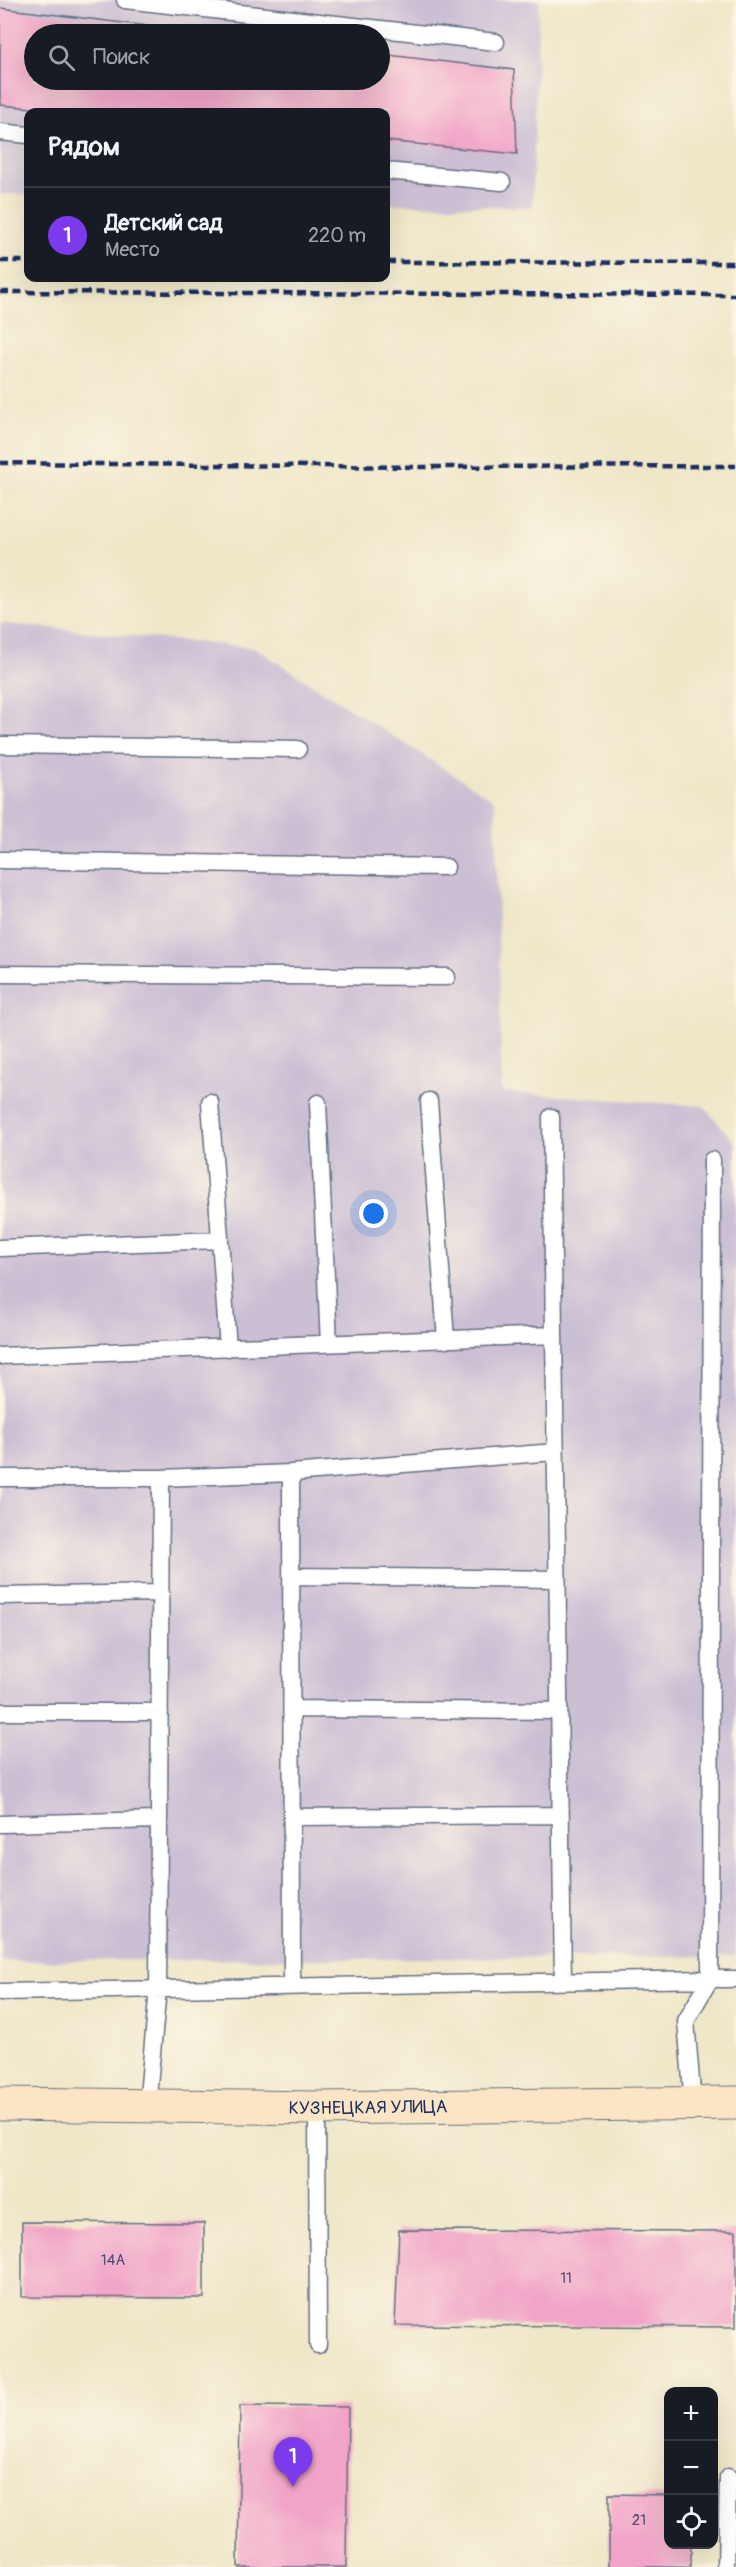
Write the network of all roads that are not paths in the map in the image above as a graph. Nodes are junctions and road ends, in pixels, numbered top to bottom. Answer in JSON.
{"nodes":[{"id":1,"x":125,"y":0,"type":"edge"},
{"id":2,"x":337,"y":24,"type":"edge"},
{"id":3,"x":390,"y":30,"type":"edge"},
{"id":4,"x":496,"y":42,"type":"dead end"},
{"id":5,"x":0,"y":132,"type":"edge"},
{"id":6,"x":24,"y":135,"type":"edge"},
{"id":7,"x":390,"y":171,"type":"edge"},
{"id":8,"x":502,"y":182,"type":"dead end"},
{"id":9,"x":0,"y":745,"type":"edge"},
{"id":10,"x":298,"y":749,"type":"dead end"},
{"id":11,"x":0,"y":860,"type":"edge"},
{"id":12,"x":446,"y":867,"type":"dead end"},
{"id":13,"x":0,"y":974,"type":"edge"},
{"id":14,"x":447,"y":977,"type":"dead end"},
{"id":15,"x":429,"y":1101,"type":"dead end"},
{"id":16,"x":210,"y":1102,"type":"dead end"},
{"id":17,"x":318,"y":1103,"type":"dead end"},
{"id":18,"x":551,"y":1117,"type":"dead end"},
{"id":19,"x":712,"y":1160,"type":"dead end"},
{"id":20,"x":220,"y":1240,"type":"junction"},
{"id":21,"x":0,"y":1248,"type":"edge"},
{"id":22,"x":554,"y":1335,"type":"junction"},
{"id":23,"x":446,"y":1340,"type":"junction"},
{"id":24,"x":329,"y":1344,"type":"junction"},
{"id":25,"x":228,"y":1348,"type":"junction"},
{"id":26,"x":0,"y":1356,"type":"edge"},
{"id":27,"x":555,"y":1452,"type":"junction"},
{"id":28,"x":291,"y":1473,"type":"junction"},
{"id":29,"x":0,"y":1478,"type":"edge"},
{"id":30,"x":161,"y":1478,"type":"junction"},
{"id":31,"x":291,"y":1576,"type":"junction"},
{"id":32,"x":557,"y":1579,"type":"junction"},
{"id":33,"x":161,"y":1593,"type":"junction"},
{"id":34,"x":0,"y":1596,"type":"edge"},
{"id":35,"x":292,"y":1709,"type":"junction"},
{"id":36,"x":0,"y":1712,"type":"edge"},
{"id":37,"x":160,"y":1712,"type":"junction"},
{"id":38,"x":559,"y":1712,"type":"junction"},
{"id":39,"x":560,"y":1815,"type":"junction"},
{"id":40,"x":292,"y":1817,"type":"junction"},
{"id":41,"x":159,"y":1820,"type":"junction"},
{"id":42,"x":0,"y":1824,"type":"edge"},
{"id":43,"x":710,"y":1978,"type":"junction"},
{"id":44,"x":736,"y":1979,"type":"edge"},
{"id":45,"x":563,"y":1982,"type":"junction"},
{"id":46,"x":292,"y":1986,"type":"junction"},
{"id":47,"x":158,"y":1989,"type":"junction"},
{"id":48,"x":0,"y":1992,"type":"edge"},
{"id":49,"x":736,"y":2103,"type":"edge"},
{"id":50,"x":0,"y":2104,"type":"edge"},
{"id":51,"x":693,"y":2104,"type":"junction"},
{"id":52,"x":147,"y":2106,"type":"junction"},
{"id":53,"x":317,"y":2108,"type":"junction"},
{"id":54,"x":318,"y":2345,"type":"dead end"},
{"id":55,"x":728,"y":2477,"type":"dead end"},
{"id":56,"x":726,"y":2567,"type":"edge"}],
"edges":[{"from":1,"to":2,"type":"lane"},
{"from":3,"to":4,"type":"lane"},
{"from":5,"to":6,"type":"lane"},
{"from":7,"to":8,"type":"lane"},
{"from":9,"to":10,"type":"lane"},
{"from":11,"to":12,"type":"lane"},
{"from":13,"to":14,"type":"lane"},
{"from":15,"to":23,"type":"lane"},
{"from":16,"to":20,"type":"lane"},
{"from":17,"to":24,"type":"lane"},
{"from":18,"to":22,"type":"lane"},
{"from":19,"to":43,"type":"lane"},
{"from":20,"to":21,"type":"lane"},
{"from":20,"to":25,"type":"lane"},
{"from":22,"to":23,"type":"lane"},
{"from":22,"to":27,"type":"lane"},
{"from":23,"to":24,"type":"lane"},
{"from":24,"to":25,"type":"lane"},
{"from":25,"to":26,"type":"lane"},
{"from":27,"to":28,"type":"lane"},
{"from":27,"to":32,"type":"lane"},
{"from":28,"to":30,"type":"lane"},
{"from":28,"to":31,"type":"lane"},
{"from":29,"to":30,"type":"lane"},
{"from":30,"to":33,"type":"lane"},
{"from":31,"to":32,"type":"lane"},
{"from":31,"to":35,"type":"lane"},
{"from":32,"to":38,"type":"lane"},
{"from":33,"to":34,"type":"lane"},
{"from":33,"to":37,"type":"lane"},
{"from":35,"to":38,"type":"lane"},
{"from":35,"to":40,"type":"lane"},
{"from":36,"to":37,"type":"lane"},
{"from":37,"to":41,"type":"lane"},
{"from":38,"to":39,"type":"lane"},
{"from":39,"to":40,"type":"lane"},
{"from":39,"to":45,"type":"lane"},
{"from":40,"to":46,"type":"lane"},
{"from":41,"to":42,"type":"lane"},
{"from":41,"to":47,"type":"lane"},
{"from":43,"to":44,"type":"lane"},
{"from":43,"to":45,"type":"lane"},
{"from":43,"to":51,"type":"lane"},
{"from":45,"to":46,"type":"lane"},
{"from":46,"to":47,"type":"lane"},
{"from":47,"to":48,"type":"lane"},
{"from":47,"to":52,"type":"lane"},
{"from":49,"to":51,"type":"main road","name":"КУЗНЕЦКАЯ УЛИЦА"},
{"from":50,"to":52,"type":"main road","name":"КУЗНЕЦКАЯ УЛИЦА"},
{"from":51,"to":53,"type":"main road","name":"КУЗНЕЦКАЯ УЛИЦА"},
{"from":52,"to":53,"type":"main road","name":"КУЗНЕЦКАЯ УЛИЦА"},
{"from":53,"to":54,"type":"lane"},
{"from":55,"to":56,"type":"lane"}]}
